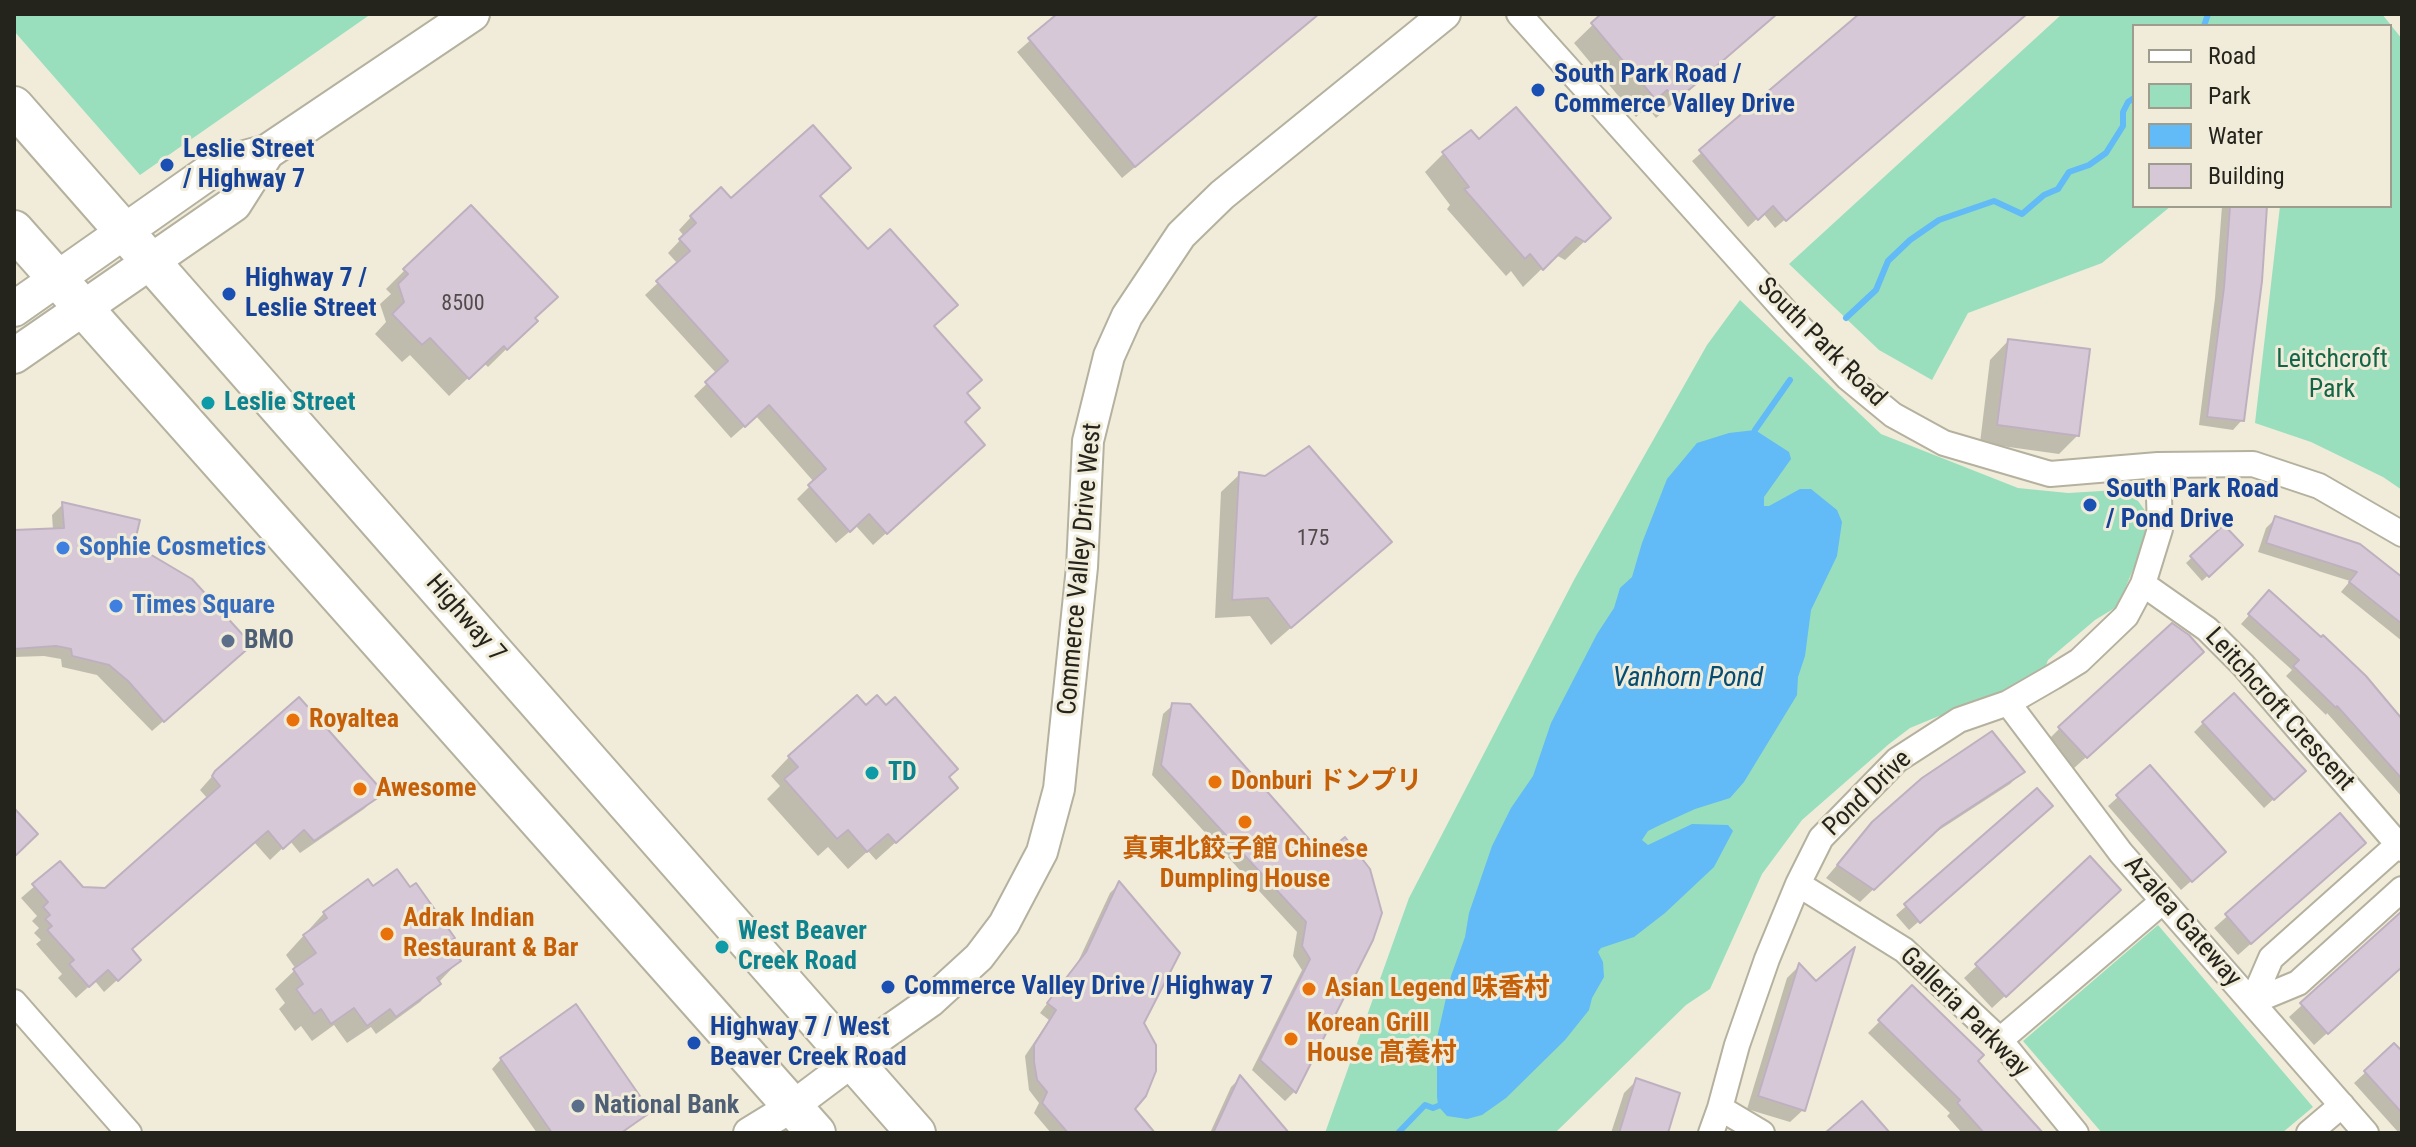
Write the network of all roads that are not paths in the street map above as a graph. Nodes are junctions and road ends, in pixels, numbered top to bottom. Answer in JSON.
{"nodes":[{"id":1,"x":472,"y":14,"type":"edge"},
{"id":2,"x":1445,"y":14,"type":"edge"},
{"id":3,"x":1519,"y":14,"type":"edge"},
{"id":4,"x":14,"y":106,"type":"edge"},
{"id":5,"x":267,"y":152,"type":"junction"},
{"id":6,"x":14,"y":230,"type":"edge"},
{"id":7,"x":125,"y":231,"type":"junction"},
{"id":8,"x":151,"y":262,"type":"junction"},
{"id":9,"x":57,"y":278,"type":"junction"},
{"id":10,"x":83,"y":308,"type":"junction"},
{"id":11,"x":14,"y":309,"type":"edge"},
{"id":12,"x":14,"y":356,"type":"edge"},
{"id":13,"x":2158,"y":465,"type":"junction"},
{"id":14,"x":2402,"y":534,"type":"edge"},
{"id":15,"x":2143,"y":584,"type":"junction"},
{"id":16,"x":2008,"y":703,"type":"junction"},
{"id":17,"x":2401,"y":845,"type":"edge"},
{"id":18,"x":1798,"y":884,"type":"junction"},
{"id":19,"x":2402,"y":889,"type":"edge"},
{"id":20,"x":2163,"y":901,"type":"junction"},
{"id":21,"x":14,"y":1002,"type":"edge"},
{"id":22,"x":2252,"y":1002,"type":"junction"},
{"id":23,"x":2000,"y":1040,"type":"junction"},
{"id":24,"x":840,"y":1070,"type":"junction"},
{"id":25,"x":2342,"y":1105,"type":"junction"},
{"id":26,"x":1720,"y":1108,"type":"junction"},
{"id":27,"x":805,"y":1120,"type":"edge"},
{"id":28,"x":129,"y":1133,"type":"edge"},
{"id":29,"x":749,"y":1133,"type":"edge"},
{"id":30,"x":916,"y":1133,"type":"edge"},
{"id":31,"x":1711,"y":1133,"type":"edge"},
{"id":32,"x":1762,"y":1133,"type":"edge"},
{"id":33,"x":2076,"y":1133,"type":"edge"},
{"id":34,"x":2309,"y":1133,"type":"edge"},
{"id":35,"x":2366,"y":1133,"type":"edge"}],
"edges":[{"from":1,"to":5,"type":"main road"},
{"from":2,"to":24,"type":"street","name":"Commerce Valley Drive West"},
{"from":3,"to":13,"type":"street","name":"South Park Road"},
{"from":4,"to":7,"type":"main road","name":"Highway 7"},
{"from":5,"to":7,"type":"main road"},
{"from":5,"to":8,"type":"main road"},
{"from":6,"to":9,"type":"main road"},
{"from":7,"to":8,"type":"main road","name":"Highway 7"},
{"from":7,"to":9,"type":"main road"},
{"from":8,"to":10,"type":"main road"},
{"from":8,"to":24,"type":"main road","name":"Highway 7"},
{"from":9,"to":10,"type":"main road"},
{"from":9,"to":11,"type":"main road"},
{"from":10,"to":12,"type":"main road"},
{"from":10,"to":27,"type":"main road"},
{"from":13,"to":14,"type":"street","name":"South Park Road"},
{"from":13,"to":15,"type":"street","name":"Pond Drive"},
{"from":15,"to":16,"type":"street","name":"Pond Drive"},
{"from":15,"to":17,"type":"street","name":"Leitchcroft Crescent"},
{"from":16,"to":18,"type":"street","name":"Pond Drive"},
{"from":16,"to":20,"type":"street","name":"Azalea Gateway"},
{"from":17,"to":22,"type":"street"},
{"from":18,"to":23,"type":"street","name":"Galleria Parkway"},
{"from":18,"to":26,"type":"street","name":"Pond Drive"},
{"from":19,"to":22,"type":"street"},
{"from":20,"to":22,"type":"street","name":"Azalea Gateway"},
{"from":20,"to":23,"type":"street"},
{"from":21,"to":28,"type":"street"},
{"from":22,"to":25,"type":"street","name":"Azalea Gateway"},
{"from":23,"to":33,"type":"street","name":"Galleria Parkway"},
{"from":24,"to":27,"type":"street"},
{"from":24,"to":30,"type":"main road","name":"Highway 7"},
{"from":25,"to":34,"type":"street"},
{"from":25,"to":35,"type":"street","name":"Azalea Gateway"},
{"from":26,"to":31,"type":"street","name":"Pond Drive"},
{"from":26,"to":32,"type":"street"},
{"from":27,"to":29,"type":"street"}]}
